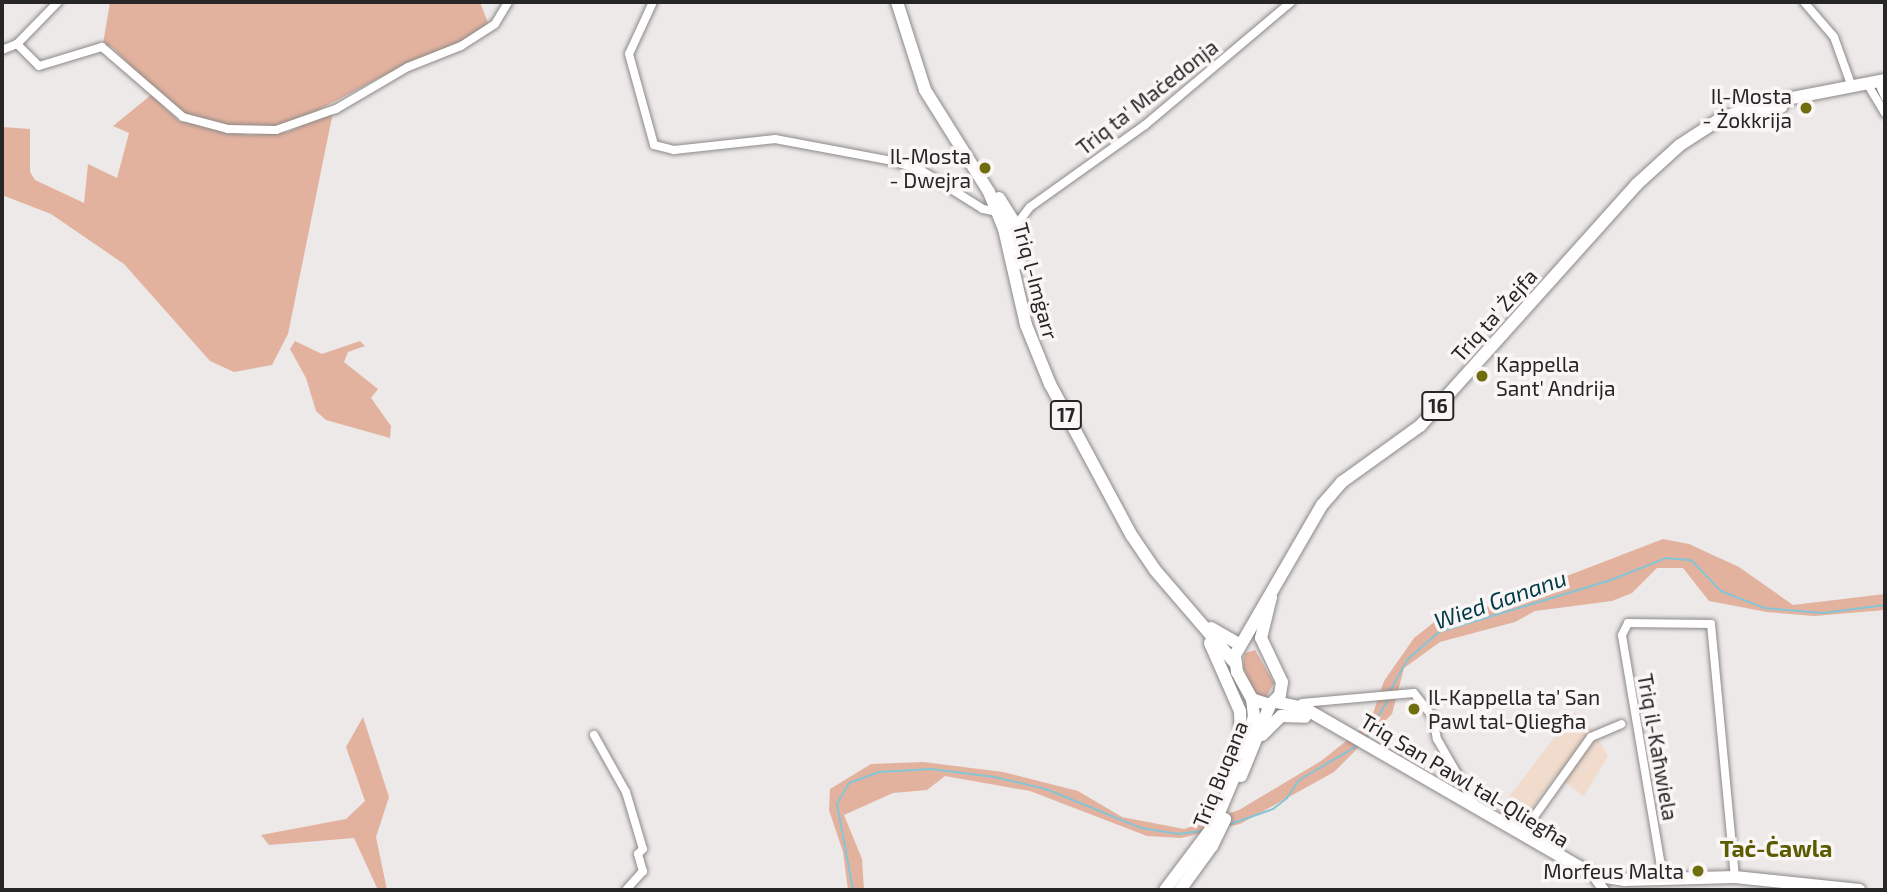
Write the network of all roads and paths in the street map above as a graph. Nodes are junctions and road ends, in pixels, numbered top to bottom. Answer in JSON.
{"nodes":[{"id":1,"x":58,"y":2,"type":"edge"},
{"id":2,"x":508,"y":2,"type":"edge"},
{"id":3,"x":653,"y":2,"type":"edge"},
{"id":4,"x":899,"y":2,"type":"edge"},
{"id":5,"x":1291,"y":2,"type":"edge"},
{"id":6,"x":1804,"y":2,"type":"edge"},
{"id":7,"x":20,"y":46,"type":"junction"},
{"id":8,"x":2,"y":50,"type":"edge"},
{"id":9,"x":1874,"y":87,"type":"edge"},
{"id":10,"x":1885,"y":113,"type":"edge"},
{"id":11,"x":1002,"y":213,"type":"junction"},
{"id":12,"x":1022,"y":215,"type":"junction"},
{"id":13,"x":1014,"y":228,"type":"junction"},
{"id":14,"x":1155,"y":570,"type":"junction"},
{"id":15,"x":1271,"y":597,"type":"junction"},
{"id":16,"x":1192,"y":605,"type":"junction"},
{"id":17,"x":1243,"y":643,"type":"junction"},
{"id":18,"x":1264,"y":643,"type":"junction"},
{"id":19,"x":1234,"y":662,"type":"junction"},
{"id":20,"x":1282,"y":682,"type":"junction"},
{"id":21,"x":1252,"y":699,"type":"junction"},
{"id":22,"x":1273,"y":704,"type":"junction"},
{"id":23,"x":1303,"y":706,"type":"junction"},
{"id":24,"x":1620,"y":724,"type":"dead end"},
{"id":25,"x":1344,"y":731,"type":"junction"},
{"id":26,"x":594,"y":735,"type":"dead end"},
{"id":27,"x":1245,"y":767,"type":"junction"},
{"id":28,"x":1233,"y":780,"type":"junction"},
{"id":29,"x":1474,"y":803,"type":"junction"},
{"id":30,"x":1215,"y":830,"type":"junction"},
{"id":31,"x":1521,"y":835,"type":"junction"},
{"id":32,"x":1593,"y":875,"type":"junction"},
{"id":33,"x":1735,"y":877,"type":"junction"},
{"id":34,"x":1663,"y":878,"type":"junction"},
{"id":35,"x":626,"y":890,"type":"edge"},
{"id":36,"x":1165,"y":890,"type":"edge"},
{"id":37,"x":1180,"y":890,"type":"edge"},
{"id":38,"x":1604,"y":890,"type":"edge"},
{"id":39,"x":1859,"y":890,"type":"edge"}],
"edges":[{"from":1,"to":7,"type":"street"},
{"from":2,"to":7,"type":"street"},
{"from":3,"to":11,"type":"street"},
{"from":4,"to":11,"type":"main road","name":"Triq l-Imġarr","number":"17"},
{"from":5,"to":12,"type":"street","name":"Triq ta' Maċedonja"},
{"from":6,"to":9,"type":"street"},
{"from":7,"to":8,"type":"street"},
{"from":9,"to":10,"type":"street"},
{"from":9,"to":15,"type":"main road","name":"Triq ta' Żejfa","number":"16"},
{"from":11,"to":12,"type":"street"},
{"from":11,"to":13,"type":"main road","name":"Triq l-Imġarr","number":"17"},
{"from":11,"to":14,"type":"main road","name":"Triq l-Imġarr","number":"17"},
{"from":12,"to":13,"type":"street"},
{"from":13,"to":16,"type":"main road","name":"Triq l-Imġarr","number":"17"},
{"from":14,"to":19,"type":"main road","name":"Triq l-Imġarr","number":"17"},
{"from":14,"to":28,"type":"main road"},
{"from":15,"to":16,"type":"main road"},
{"from":15,"to":17,"type":"main road","name":"Triq ta' Żejfa","number":"16"},
{"from":15,"to":18,"type":"main road","name":"Triq ta' Żejfa","number":"16"},
{"from":16,"to":17,"type":"main road","name":"Triq l-Imġarr","number":"17"},
{"from":17,"to":18,"type":"main road"},
{"from":17,"to":19,"type":"main road","number":"16"},
{"from":18,"to":20,"type":"main road","name":"Triq San Pawl tal-Qliegħa"},
{"from":19,"to":21,"type":"main road","name":"Triq l-Imġarr"},
{"from":20,"to":22,"type":"main road","name":"Triq Buqana"},
{"from":20,"to":23,"type":"main road","name":"Triq San Pawl tal-Qliegħa"},
{"from":21,"to":22,"type":"main road","name":"Triq San Pawl tal-Qliegħa"},
{"from":21,"to":28,"type":"main road","name":"Triq Buqana"},
{"from":22,"to":23,"type":"main road","name":"Triq San Pawl tal-Qliegħa"},
{"from":22,"to":27,"type":"main road","name":"Triq Buqana"},
{"from":23,"to":25,"type":"main road","name":"Triq San Pawl tal-Qliegħa"},
{"from":23,"to":29,"type":"street"},
{"from":24,"to":31,"type":"street"},
{"from":25,"to":27,"type":"main road"},
{"from":25,"to":29,"type":"main road","name":"Triq San Pawl tal-Qliegħa"},
{"from":26,"to":35,"type":"street"},
{"from":27,"to":30,"type":"main road","name":"Triq Buqana"},
{"from":28,"to":30,"type":"main road","name":"Triq Buqana"},
{"from":29,"to":31,"type":"main road","name":"Triq San Pawl tal-Qliegħa"},
{"from":30,"to":36,"type":"main road","name":"Triq Buqana"},
{"from":30,"to":37,"type":"main road","name":"Triq Buqana"},
{"from":31,"to":32,"type":"main road","name":"Triq San Pawl tal-Qliegħa"},
{"from":32,"to":34,"type":"main road","name":"Triq San Pawl tal-Qliegħa"},
{"from":32,"to":38,"type":"street"},
{"from":33,"to":34,"type":"main road","name":"Triq San Pawl tal-Qliegħa"},
{"from":33,"to":34,"type":"street","name":"Triq il-Kaħwiela"},
{"from":33,"to":39,"type":"main road","name":"Triq San Pawl tal-Qliegħa"}]}
